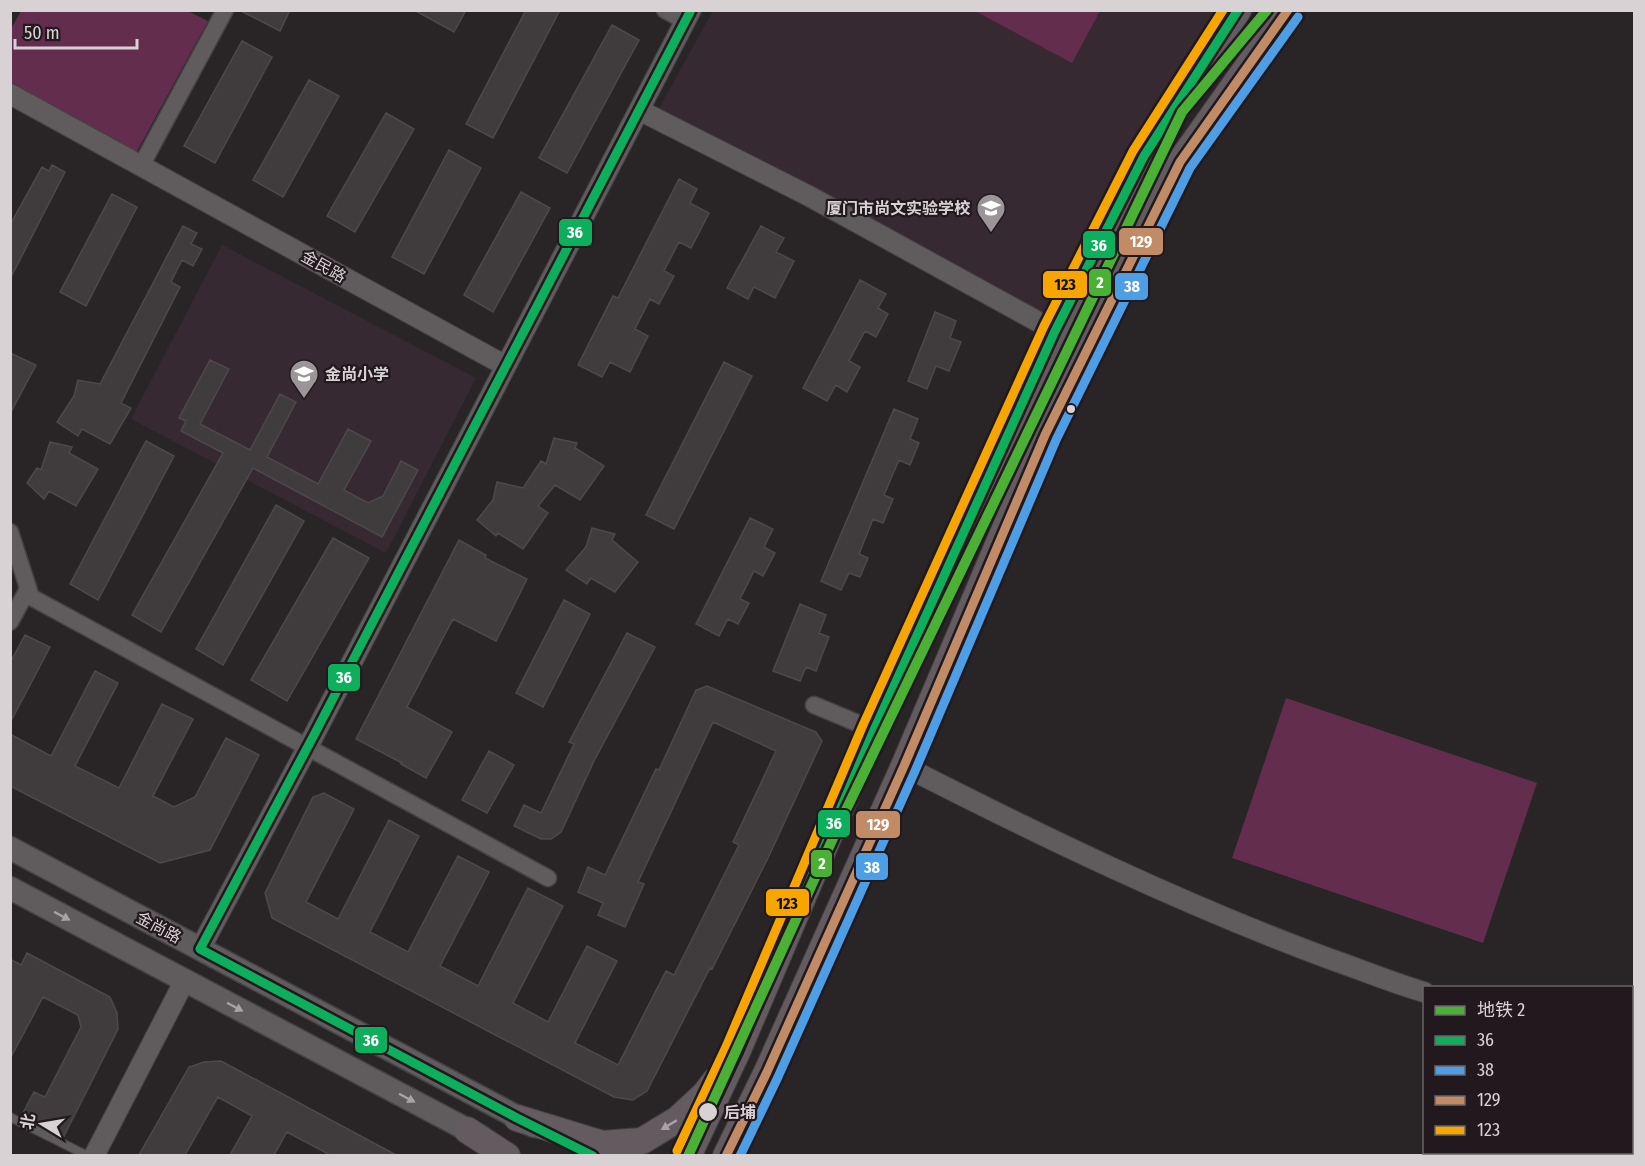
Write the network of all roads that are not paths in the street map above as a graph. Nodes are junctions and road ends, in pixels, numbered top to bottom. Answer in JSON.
{"nodes":[{"id":1,"x":225,"y":10,"type":"edge"},
{"id":2,"x":665,"y":10,"type":"edge"},
{"id":3,"x":1238,"y":10,"type":"edge"},
{"id":4,"x":1288,"y":10,"type":"edge"},
{"id":5,"x":688,"y":16,"type":"edge"},
{"id":6,"x":10,"y":94,"type":"edge"},
{"id":7,"x":639,"y":110,"type":"junction"},
{"id":8,"x":141,"y":166,"type":"junction"},
{"id":9,"x":1055,"y":331,"type":"junction"},
{"id":10,"x":506,"y":366,"type":"junction"},
{"id":11,"x":10,"y":532,"type":"edge"},
{"id":12,"x":28,"y":588,"type":"junction"},
{"id":13,"x":10,"y":622,"type":"edge"},
{"id":14,"x":814,"y":705,"type":"dead end"},
{"id":15,"x":874,"y":730,"type":"junction"},
{"id":16,"x":308,"y":748,"type":"junction"},
{"id":17,"x":904,"y":766,"type":"junction"},
{"id":18,"x":10,"y":848,"type":"edge"},
{"id":19,"x":548,"y":878,"type":"dead end"},
{"id":20,"x":10,"y":888,"type":"edge"},
{"id":21,"x":200,"y":949,"type":"junction"},
{"id":22,"x":185,"y":980,"type":"junction"},
{"id":23,"x":1423,"y":991,"type":"edge"},
{"id":24,"x":737,"y":1052,"type":"junction"},
{"id":25,"x":767,"y":1072,"type":"junction"},
{"id":26,"x":10,"y":1117,"type":"edge"},
{"id":27,"x":517,"y":1118,"type":"junction"},
{"id":28,"x":467,"y":1130,"type":"junction"},
{"id":29,"x":88,"y":1155,"type":"edge"},
{"id":30,"x":94,"y":1155,"type":"edge"},
{"id":31,"x":507,"y":1155,"type":"edge"},
{"id":32,"x":515,"y":1155,"type":"edge"},
{"id":33,"x":594,"y":1155,"type":"edge"},
{"id":34,"x":688,"y":1155,"type":"edge"},
{"id":35,"x":726,"y":1155,"type":"edge"},
{"id":36,"x":742,"y":1155,"type":"edge"}],
"edges":[{"from":1,"to":8,"type":"street"},
{"from":2,"to":5,"type":"street"},
{"from":3,"to":9,"type":"main road"},
{"from":4,"to":17,"type":"main road"},
{"from":5,"to":7,"type":"street"},
{"from":6,"to":8,"type":"street","name":"金民路"},
{"from":7,"to":9,"type":"street"},
{"from":7,"to":10,"type":"street"},
{"from":8,"to":10,"type":"street","name":"金民路"},
{"from":9,"to":15,"type":"main road"},
{"from":10,"to":16,"type":"street"},
{"from":11,"to":12,"type":"street"},
{"from":12,"to":13,"type":"street"},
{"from":12,"to":16,"type":"street"},
{"from":14,"to":15,"type":"street"},
{"from":15,"to":24,"type":"main road"},
{"from":16,"to":19,"type":"street"},
{"from":16,"to":21,"type":"street"},
{"from":17,"to":23,"type":"street"},
{"from":17,"to":25,"type":"main road"},
{"from":18,"to":21,"type":"main road","name":"金尚路"},
{"from":20,"to":22,"type":"main road","one_way":true},
{"from":21,"to":27,"type":"main road","name":"金尚路"},
{"from":22,"to":28,"type":"main road","one_way":true},
{"from":22,"to":30,"type":"street"},
{"from":24,"to":27,"type":"main road","one_way":true},
{"from":24,"to":34,"type":"main road"},
{"from":25,"to":35,"type":"main road"},
{"from":25,"to":36,"type":"main road"},
{"from":26,"to":29,"type":"lane"},
{"from":27,"to":33,"type":"main road","name":"金尚路"},
{"from":28,"to":31,"type":"main road"},
{"from":28,"to":32,"type":"main road"}]}
